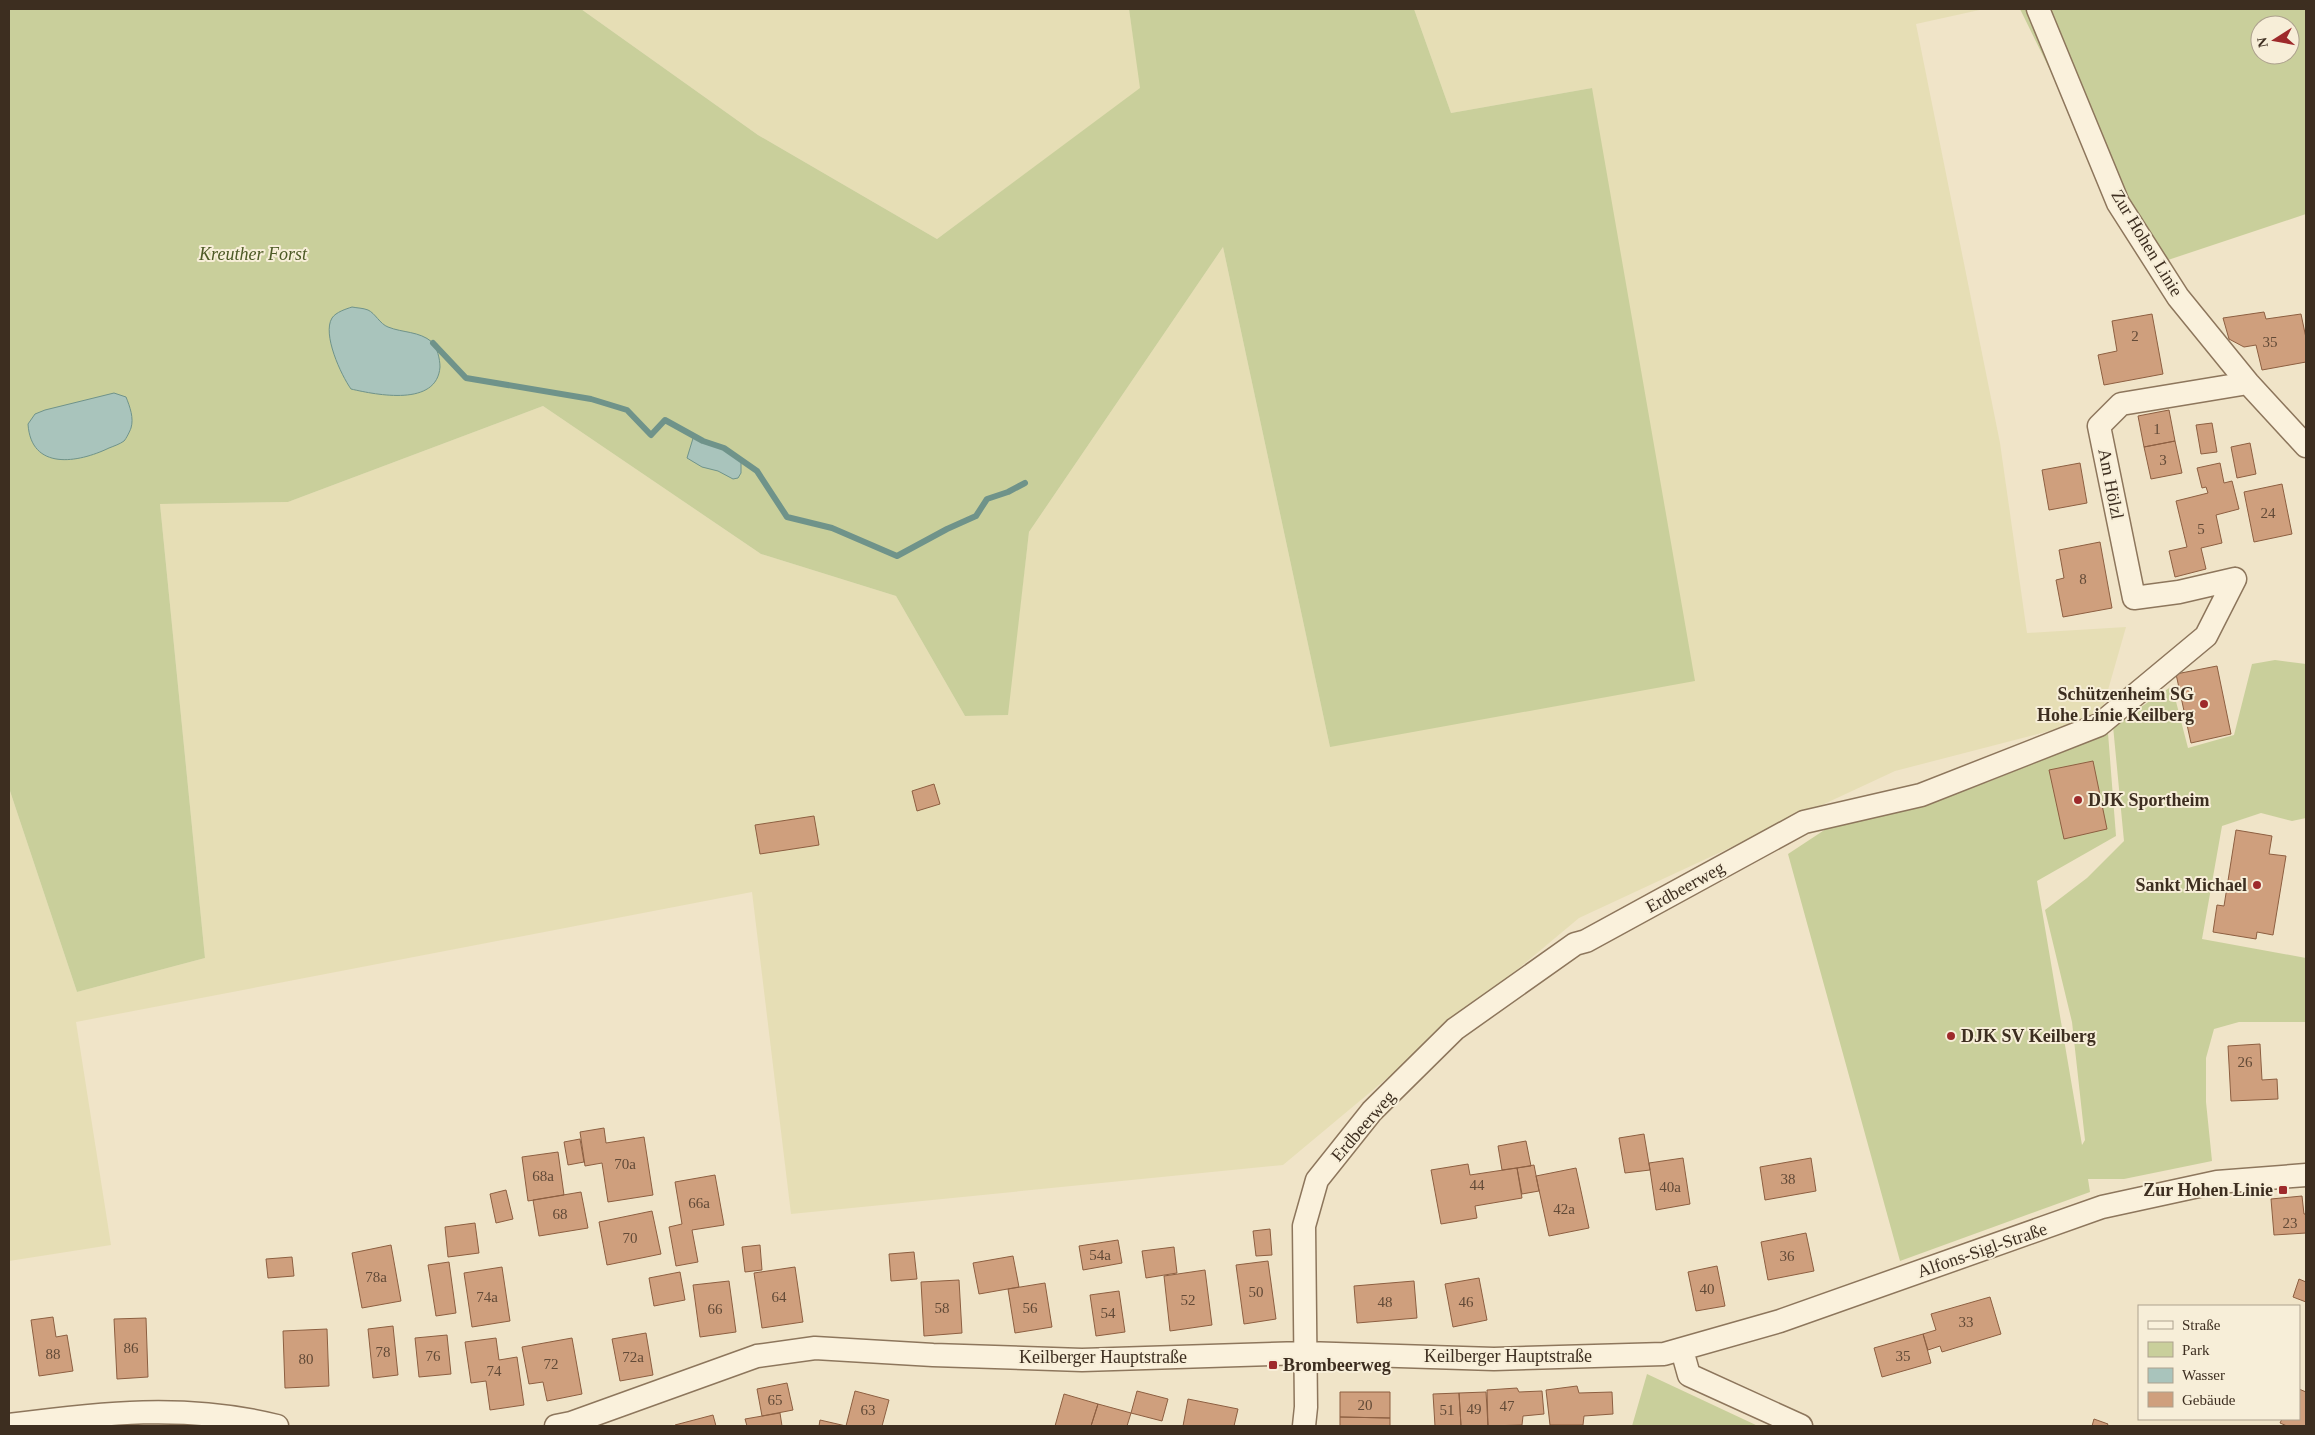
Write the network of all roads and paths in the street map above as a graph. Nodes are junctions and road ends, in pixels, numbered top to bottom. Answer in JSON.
{"nodes":[{"id":1,"x":2038,"y":9,"type":"edge"},
{"id":2,"x":2248,"y":382,"type":"junction"},
{"id":3,"x":2306,"y":446,"type":"edge"},
{"id":4,"x":2235,"y":579,"type":"joint"},
{"id":5,"x":2306,"y":1175,"type":"edge"},
{"id":6,"x":1673,"y":1352,"type":"junction"},
{"id":7,"x":1304,"y":1353,"type":"junction"},
{"id":8,"x":9,"y":1425,"type":"edge"},
{"id":9,"x":277,"y":1426,"type":"edge"},
{"id":10,"x":556,"y":1426,"type":"edge"},
{"id":11,"x":1304,"y":1426,"type":"edge"},
{"id":12,"x":1801,"y":1426,"type":"edge"}],
"edges":[{"from":1,"to":2,"type":"street","name":"Zur Hohen Linie"},
{"from":2,"to":3,"type":"street","name":"Zur Hohen Linie"},
{"from":2,"to":4,"type":"street","name":"Am Hölzl"},
{"from":4,"to":7,"type":"street","name":"Erdbeerweg"},
{"from":5,"to":6,"type":"street","name":"Alfons-Sigl-Straße"},
{"from":6,"to":7,"type":"street","name":"Keilberger Hauptstraße"},
{"from":6,"to":12,"type":"street"},
{"from":7,"to":10,"type":"street","name":"Keilberger Hauptstraße"},
{"from":7,"to":11,"type":"street"},
{"from":8,"to":9,"type":"street"}]}
